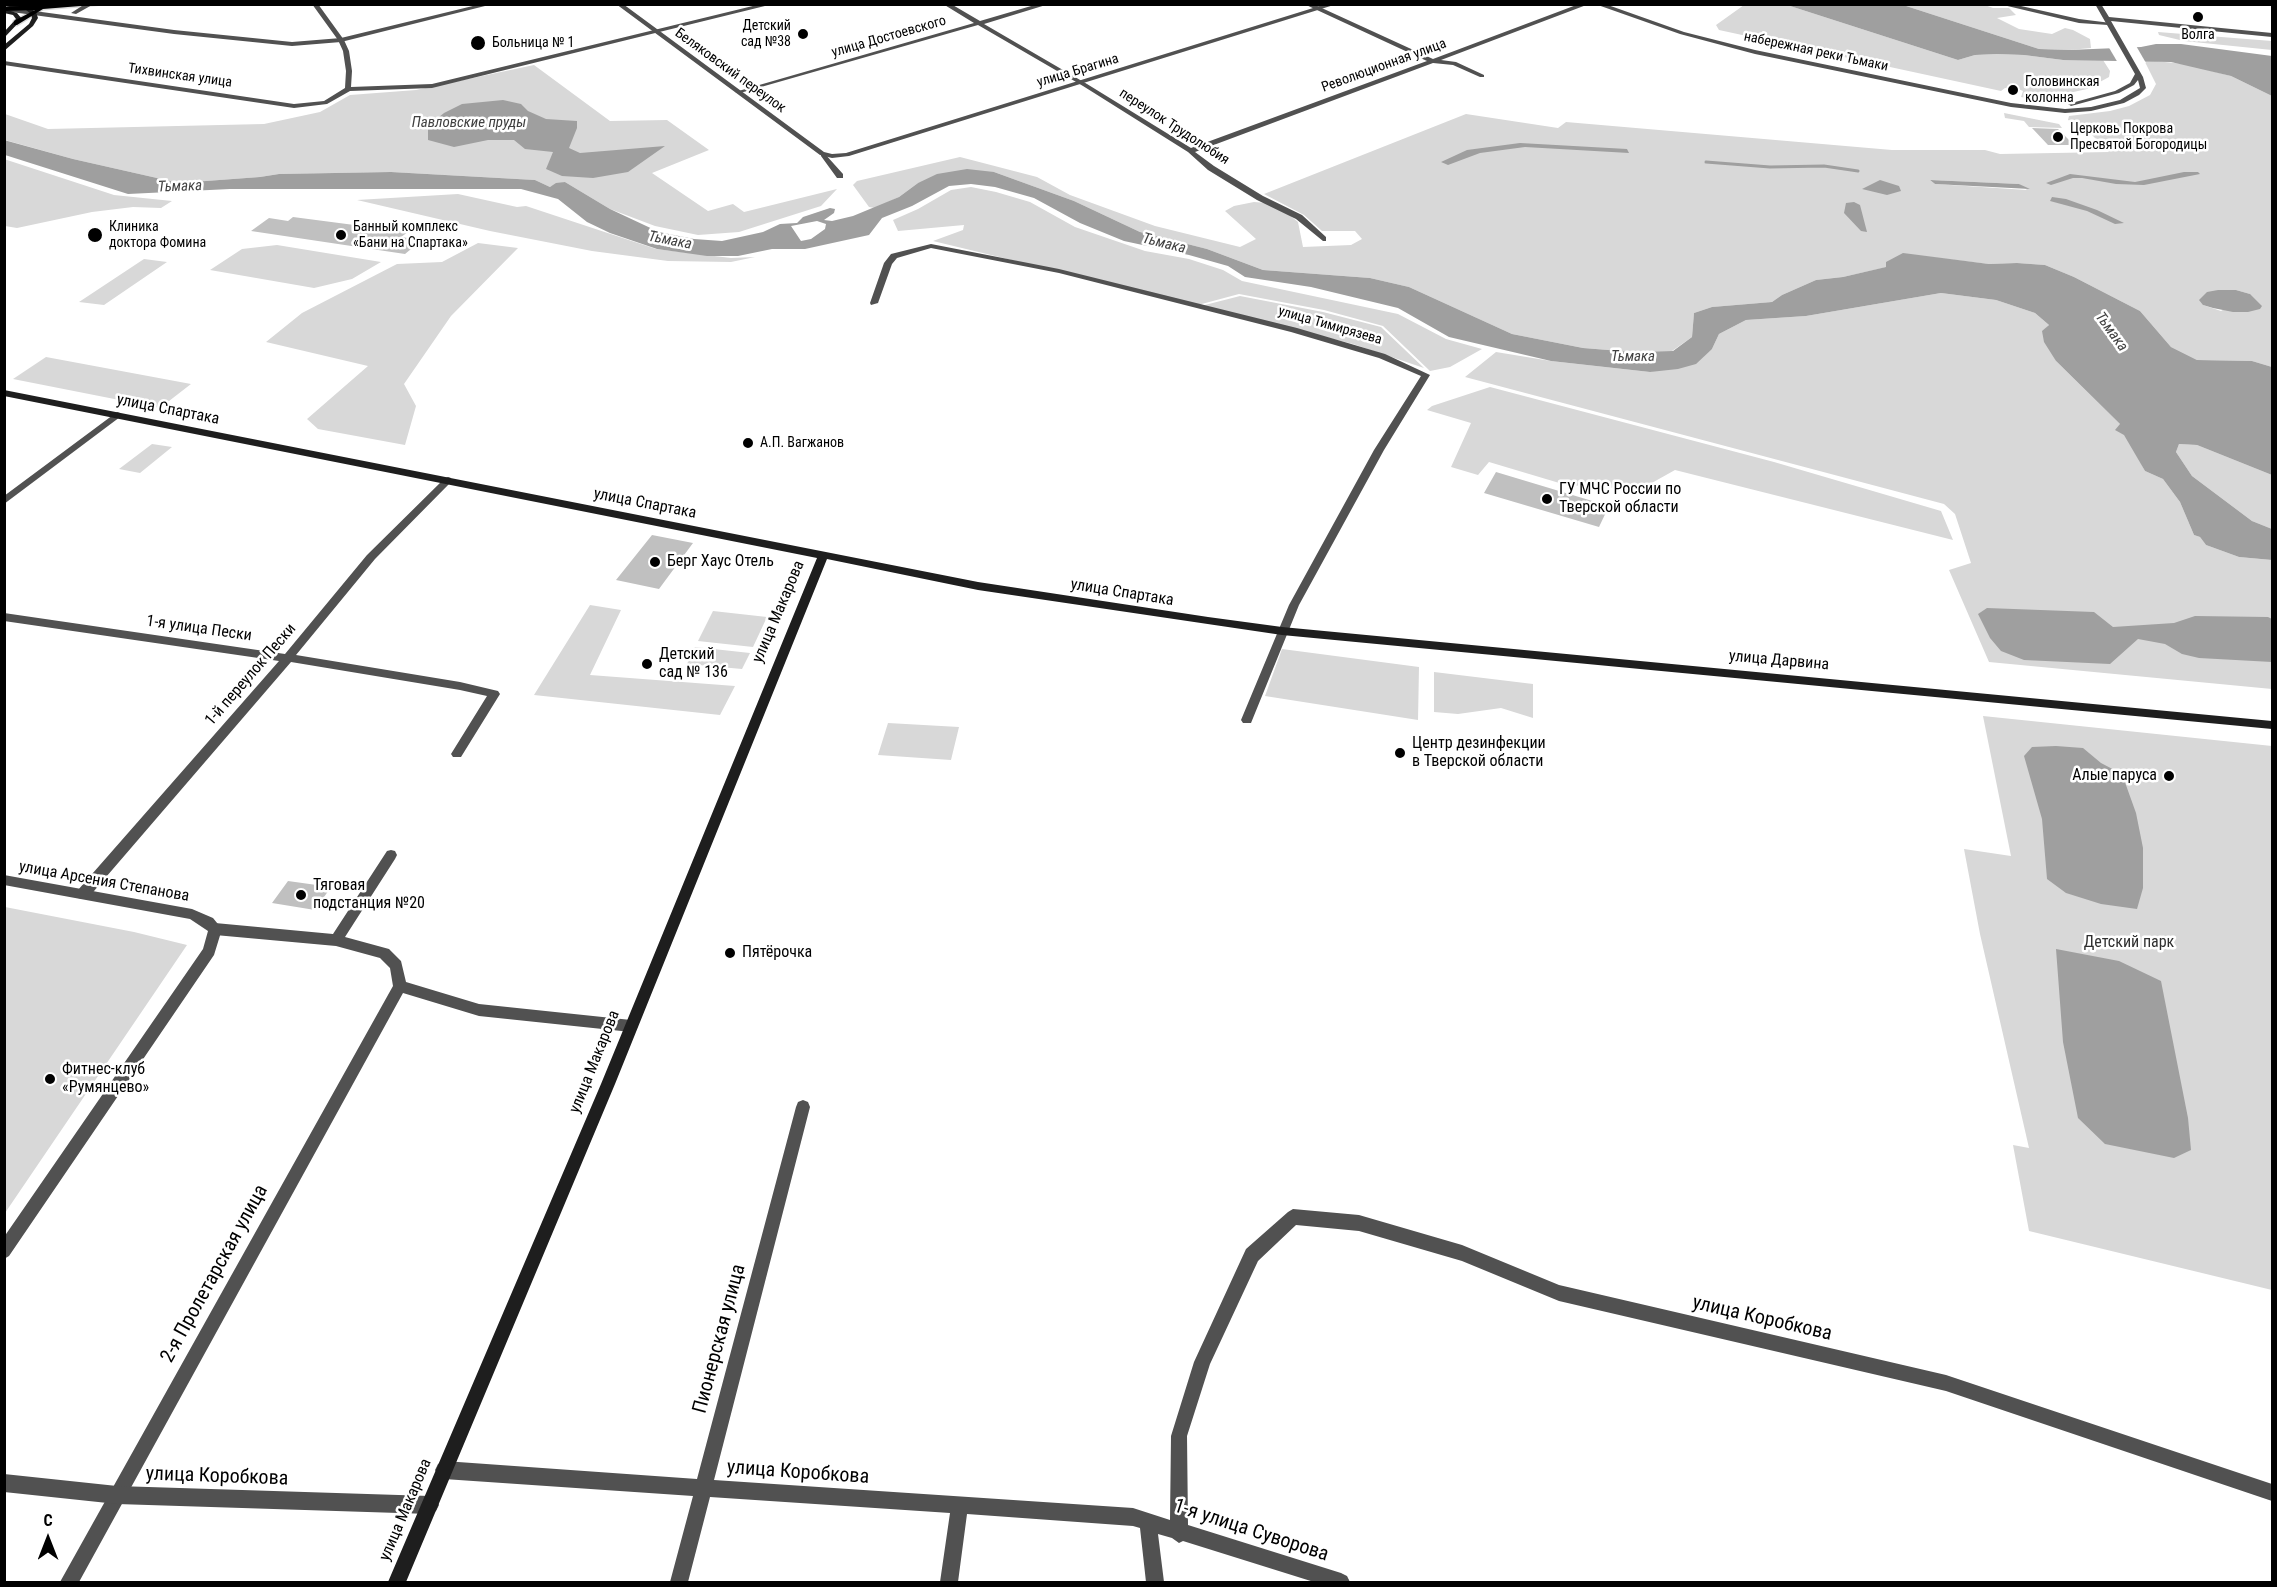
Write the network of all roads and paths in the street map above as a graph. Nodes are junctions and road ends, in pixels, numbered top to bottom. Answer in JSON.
{"nodes":[{"id":1,"x":12,"y":4,"type":"edge"},
{"id":2,"x":102,"y":4,"type":"edge"},
{"id":3,"x":315,"y":4,"type":"edge"},
{"id":4,"x":490,"y":4,"type":"edge"},
{"id":5,"x":619,"y":4,"type":"edge"},
{"id":6,"x":770,"y":4,"type":"edge"},
{"id":7,"x":946,"y":4,"type":"edge"},
{"id":8,"x":1046,"y":4,"type":"edge"},
{"id":9,"x":1307,"y":4,"type":"edge"},
{"id":10,"x":1334,"y":4,"type":"edge"},
{"id":11,"x":1586,"y":4,"type":"edge"},
{"id":12,"x":1598,"y":4,"type":"edge"},
{"id":13,"x":2002,"y":4,"type":"edge"},
{"id":14,"x":2098,"y":4,"type":"edge"},
{"id":15,"x":89,"y":5,"type":"edge"},
{"id":16,"x":5,"y":8,"type":"edge"},
{"id":17,"x":41,"y":8,"type":"edge"},
{"id":18,"x":1318,"y":9,"type":"junction"},
{"id":19,"x":74,"y":13,"type":"junction"},
{"id":20,"x":62,"y":17,"type":"junction"},
{"id":21,"x":2107,"y":21,"type":"junction"},
{"id":22,"x":105,"y":22,"type":"junction"},
{"id":23,"x":17,"y":23,"type":"junction"},
{"id":24,"x":978,"y":24,"type":"junction"},
{"id":25,"x":31,"y":25,"type":"junction"},
{"id":26,"x":656,"y":32,"type":"junction"},
{"id":27,"x":2272,"y":35,"type":"edge"},
{"id":28,"x":4,"y":36,"type":"edge"},
{"id":29,"x":341,"y":39,"type":"junction"},
{"id":30,"x":4,"y":49,"type":"edge"},
{"id":31,"x":1433,"y":61,"type":"junction"},
{"id":32,"x":4,"y":63,"type":"edge"},
{"id":33,"x":2138,"y":74,"type":"junction"},
{"id":34,"x":1482,"y":76,"type":"dead end"},
{"id":35,"x":1082,"y":83,"type":"junction"},
{"id":36,"x":348,"y":89,"type":"junction"},
{"id":37,"x":738,"y":92,"type":"junction"},
{"id":38,"x":2031,"y":108,"type":"junction"},
{"id":39,"x":1190,"y":151,"type":"junction"},
{"id":40,"x":825,"y":155,"type":"junction"},
{"id":41,"x":840,"y":176,"type":"dead end"},
{"id":42,"x":1323,"y":238,"type":"dead end"},
{"id":43,"x":874,"y":303,"type":"dead end"},
{"id":44,"x":4,"y":393,"type":"edge"},
{"id":45,"x":117,"y":415,"type":"junction"},
{"id":46,"x":448,"y":480,"type":"junction"},
{"id":47,"x":4,"y":501,"type":"edge"},
{"id":48,"x":824,"y":554,"type":"junction"},
{"id":49,"x":4,"y":617,"type":"edge"},
{"id":50,"x":1282,"y":630,"type":"junction"},
{"id":51,"x":288,"y":658,"type":"junction"},
{"id":52,"x":1247,"y":720,"type":"dead end"},
{"id":53,"x":2272,"y":725,"type":"edge"},
{"id":54,"x":457,"y":754,"type":"dead end"},
{"id":55,"x":391,"y":855,"type":"dead end"},
{"id":56,"x":4,"y":880,"type":"edge"},
{"id":57,"x":83,"y":894,"type":"junction"},
{"id":58,"x":215,"y":929,"type":"junction"},
{"id":59,"x":336,"y":939,"type":"junction"},
{"id":60,"x":400,"y":986,"type":"junction"},
{"id":61,"x":631,"y":1026,"type":"junction"},
{"id":62,"x":803,"y":1107,"type":"dead end"},
{"id":63,"x":4,"y":1251,"type":"edge"},
{"id":64,"x":444,"y":1470,"type":"junction"},
{"id":65,"x":4,"y":1483,"type":"edge"},
{"id":66,"x":703,"y":1488,"type":"junction"},
{"id":67,"x":2272,"y":1493,"type":"edge"},
{"id":68,"x":117,"y":1495,"type":"junction"},
{"id":69,"x":430,"y":1505,"type":"junction"},
{"id":70,"x":960,"y":1505,"type":"junction"},
{"id":71,"x":1148,"y":1521,"type":"junction"},
{"id":72,"x":1179,"y":1534,"type":"junction"},
{"id":73,"x":69,"y":1582,"type":"edge"},
{"id":74,"x":397,"y":1582,"type":"edge"},
{"id":75,"x":678,"y":1582,"type":"edge"},
{"id":76,"x":949,"y":1582,"type":"edge"},
{"id":77,"x":1155,"y":1582,"type":"edge"},
{"id":78,"x":1341,"y":1582,"type":"edge"}],
"edges":[{"from":1,"to":16,"type":"main road"},
{"from":2,"to":15,"type":"main road"},
{"from":3,"to":29,"type":"street"},
{"from":4,"to":29,"type":"street"},
{"from":5,"to":26,"type":"street","name":"Беляковский переулок"},
{"from":6,"to":26,"type":"street"},
{"from":7,"to":24,"type":"street","name":"переулок Трудолюбия"},
{"from":8,"to":24,"type":"street","name":"улица Достоевского"},
{"from":9,"to":18,"type":"street"},
{"from":10,"to":18,"type":"street","name":"улица Брагина"},
{"from":11,"to":31,"type":"street","name":"Революционная улица"},
{"from":12,"to":38,"type":"street","name":"набережная реки Тьмаки"},
{"from":13,"to":21,"type":"street"},
{"from":14,"to":21,"type":"street"},
{"from":15,"to":17,"type":"main road"},
{"from":15,"to":19,"type":"street"},
{"from":16,"to":17,"type":"main road"},
{"from":16,"to":23,"type":"main road"},
{"from":17,"to":19,"type":"street"},
{"from":17,"to":20,"type":"street"},
{"from":17,"to":23,"type":"main road"},
{"from":17,"to":25,"type":"main road"},
{"from":18,"to":31,"type":"street"},
{"from":18,"to":35,"type":"street","name":"улица Брагина"},
{"from":19,"to":22,"type":"street"},
{"from":20,"to":22,"type":"street"},
{"from":20,"to":25,"type":"street"},
{"from":21,"to":27,"type":"street"},
{"from":21,"to":33,"type":"street"},
{"from":22,"to":29,"type":"street"},
{"from":23,"to":28,"type":"main road"},
{"from":24,"to":35,"type":"street","name":"переулок Трудолюбия"},
{"from":24,"to":37,"type":"street","name":"улица Достоевского"},
{"from":25,"to":30,"type":"main road"},
{"from":26,"to":36,"type":"street"},
{"from":26,"to":37,"type":"street","name":"Беляковский переулок"},
{"from":29,"to":36,"type":"street"},
{"from":31,"to":34,"type":"street"},
{"from":31,"to":39,"type":"street","name":"Революционная улица"},
{"from":32,"to":36,"type":"street","name":"Тихвинская улица"},
{"from":33,"to":38,"type":"street","name":"набережная реки Тьмаки"},
{"from":33,"to":38,"type":"street","name":"набережная реки Тьмаки"},
{"from":35,"to":39,"type":"street","name":"переулок Трудолюбия"},
{"from":35,"to":40,"type":"street","name":"улица Брагина"},
{"from":37,"to":40,"type":"street","name":"Беляковский переулок"},
{"from":39,"to":42,"type":"street","name":"переулок Трудолюбия"},
{"from":40,"to":41,"type":"street","name":"Беляковский переулок"},
{"from":43,"to":50,"type":"street","name":"улица Тимирязева"},
{"from":44,"to":45,"type":"main road","name":"улица Спартака"},
{"from":45,"to":46,"type":"main road","name":"улица Спартака"},
{"from":45,"to":47,"type":"street"},
{"from":46,"to":48,"type":"main road","name":"улица Спартака"},
{"from":46,"to":51,"type":"street","name":"1-й переулок Пески"},
{"from":48,"to":50,"type":"main road","name":"улица Спартака"},
{"from":48,"to":61,"type":"main road","name":"улица Макарова"},
{"from":49,"to":51,"type":"street","name":"1-я улица Пески"},
{"from":50,"to":52,"type":"street","name":"улица Тимирязева"},
{"from":50,"to":53,"type":"main road","name":"улица Дарвина"},
{"from":51,"to":54,"type":"street","name":"1-я улица Пески"},
{"from":51,"to":57,"type":"street","name":"1-й переулок Пески"},
{"from":55,"to":59,"type":"street"},
{"from":56,"to":57,"type":"street","name":"улица Арсения Степанова"},
{"from":57,"to":58,"type":"street","name":"улица Арсения Степанова"},
{"from":58,"to":59,"type":"street","name":"улица Арсения Степанова"},
{"from":58,"to":63,"type":"street"},
{"from":59,"to":60,"type":"street","name":"улица Арсения Степанова"},
{"from":60,"to":61,"type":"street"},
{"from":60,"to":68,"type":"street","name":"2-я Пролетарская улица"},
{"from":61,"to":64,"type":"main road","name":"улица Макарова"},
{"from":62,"to":66,"type":"street","name":"Пионерская улица"},
{"from":64,"to":66,"type":"street","name":"улица Коробкова"},
{"from":64,"to":69,"type":"main road","name":"улица Макарова"},
{"from":65,"to":68,"type":"street","name":"улица Коробкова"},
{"from":66,"to":70,"type":"street","name":"улица Коробкова"},
{"from":66,"to":75,"type":"street","name":"Пионерская улица"},
{"from":67,"to":72,"type":"street","name":"улица Коробкова"},
{"from":68,"to":69,"type":"street","name":"улица Коробкова"},
{"from":68,"to":73,"type":"street","name":"2-я Пролетарская улица"},
{"from":69,"to":74,"type":"main road","name":"улица Макарова"},
{"from":70,"to":71,"type":"street","name":"улица Коробкова"},
{"from":70,"to":76,"type":"street"},
{"from":71,"to":72,"type":"street","name":"1-я улица Суворова"},
{"from":71,"to":77,"type":"street"},
{"from":72,"to":78,"type":"street","name":"1-я улица Суворова"}]}
